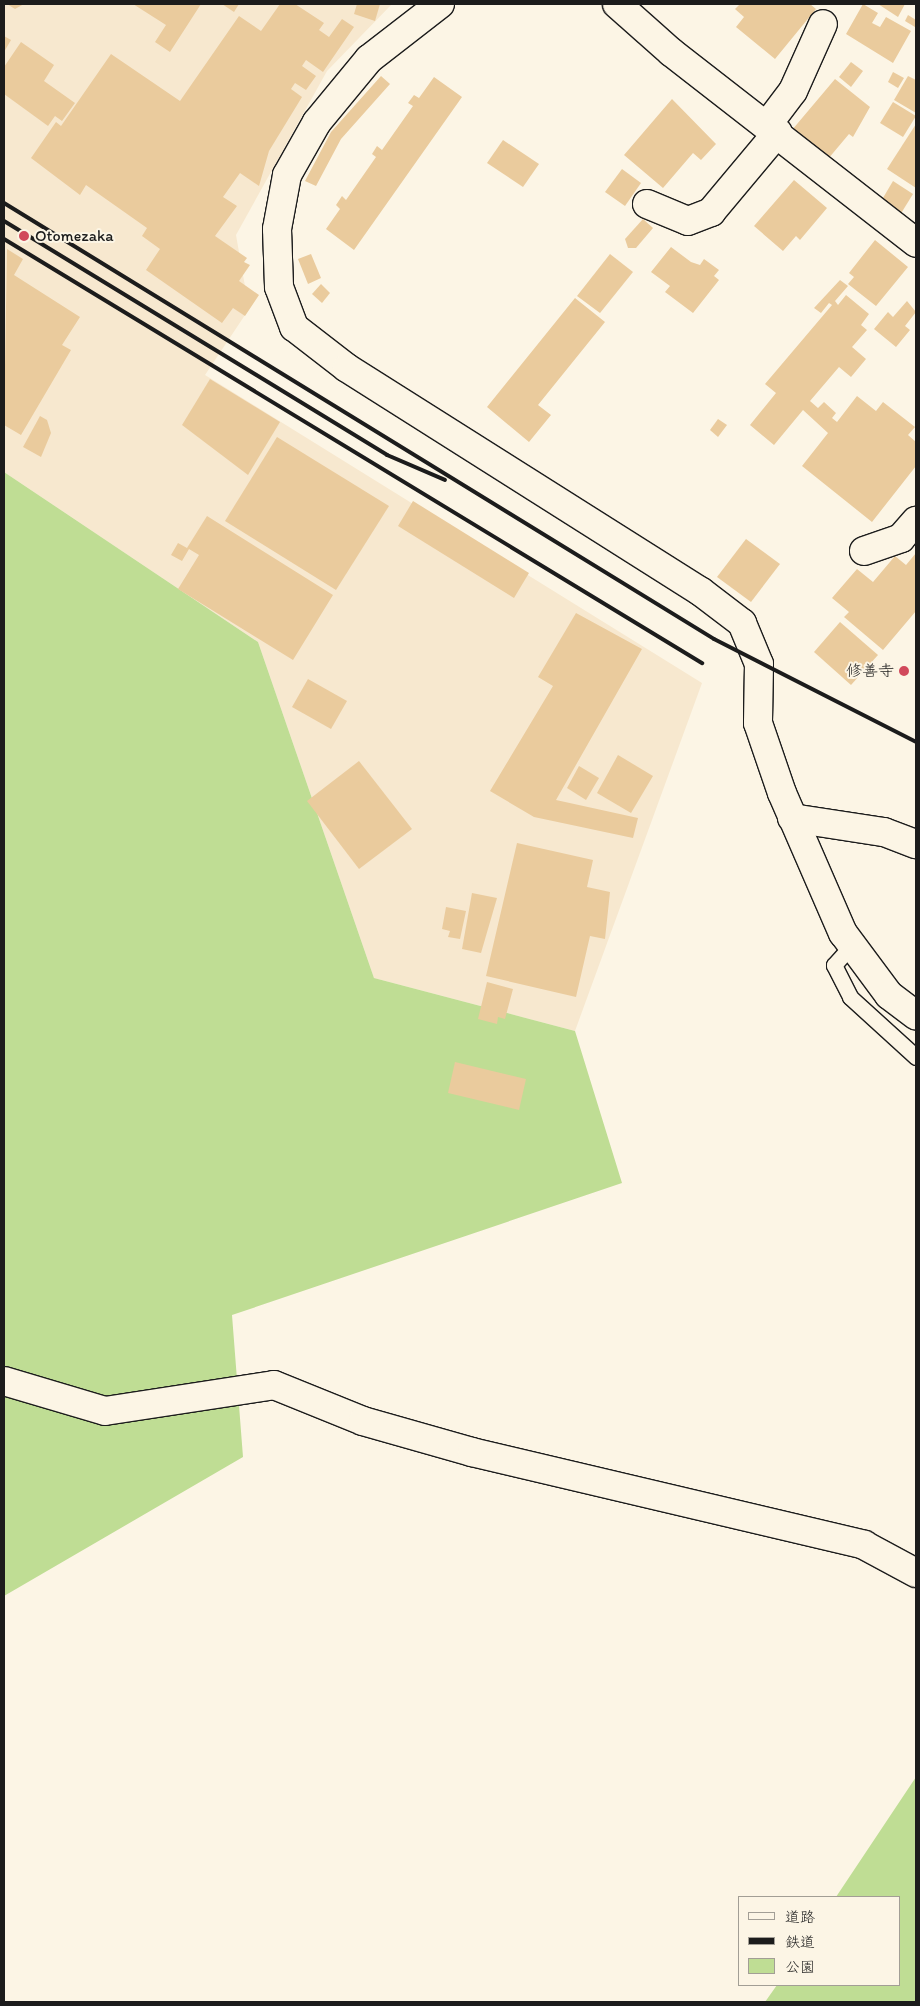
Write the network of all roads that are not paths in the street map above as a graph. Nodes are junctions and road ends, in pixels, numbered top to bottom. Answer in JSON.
{"nodes":[{"id":1,"x":440,"y":4,"type":"edge"},
{"id":2,"x":617,"y":4,"type":"edge"},
{"id":3,"x":823,"y":24,"type":"dead end"},
{"id":4,"x":773,"y":128,"type":"junction"},
{"id":5,"x":647,"y":204,"type":"dead end"},
{"id":6,"x":916,"y":243,"type":"edge"},
{"id":7,"x":916,"y":521,"type":"edge"},
{"id":8,"x":864,"y":551,"type":"dead end"},
{"id":9,"x":792,"y":818,"type":"junction"},
{"id":10,"x":916,"y":844,"type":"edge"},
{"id":11,"x":852,"y":945,"type":"junction"},
{"id":12,"x":916,"y":1015,"type":"edge"},
{"id":13,"x":916,"y":1057,"type":"edge"},
{"id":14,"x":4,"y":1381,"type":"edge"},
{"id":15,"x":916,"y":1573,"type":"edge"}],
"edges":[{"from":1,"to":9,"type":"street"},
{"from":2,"to":4,"type":"street"},
{"from":3,"to":4,"type":"street"},
{"from":4,"to":5,"type":"street"},
{"from":4,"to":6,"type":"street"},
{"from":7,"to":8,"type":"street"},
{"from":9,"to":10,"type":"street"},
{"from":9,"to":11,"type":"street"},
{"from":11,"to":12,"type":"street"},
{"from":11,"to":13,"type":"lane"},
{"from":14,"to":15,"type":"street"}]}
